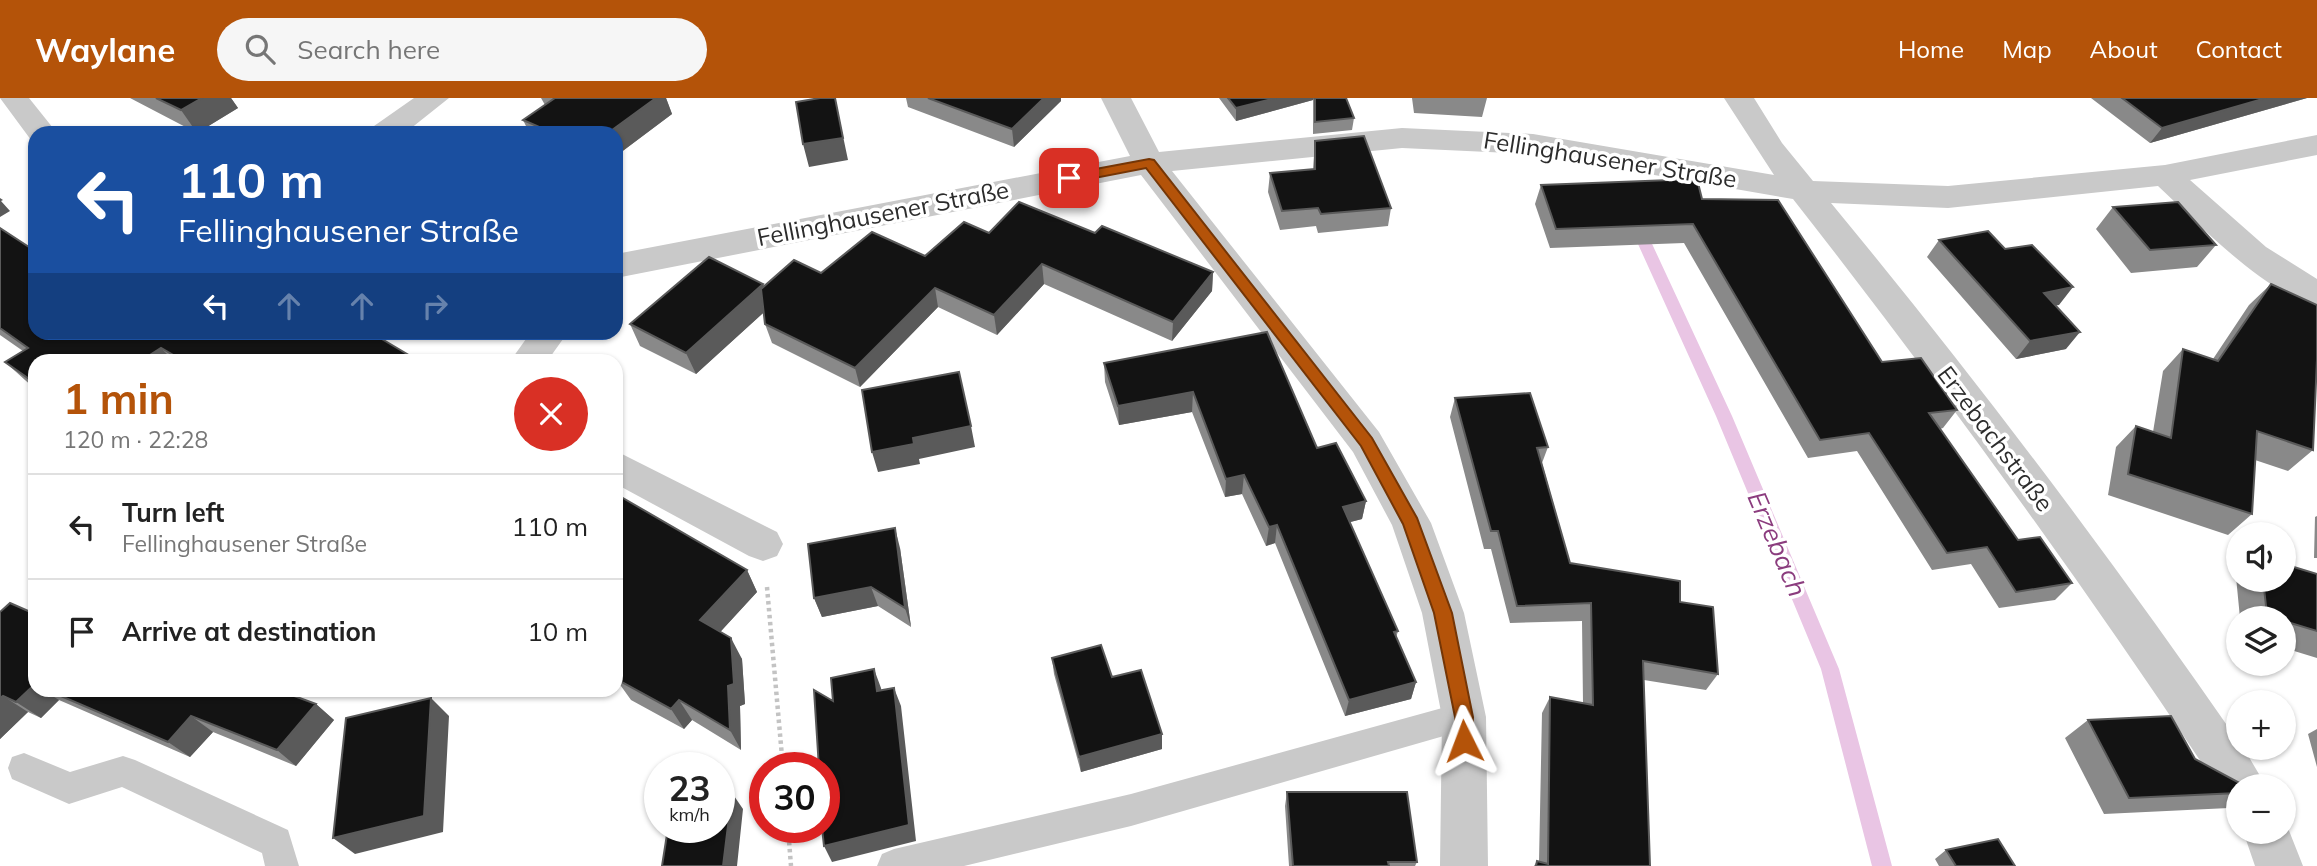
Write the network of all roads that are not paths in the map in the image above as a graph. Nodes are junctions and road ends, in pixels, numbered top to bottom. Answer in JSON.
{"nodes":[{"id":1,"x":13,"y":98,"type":"edge"},
{"id":2,"x":434,"y":98,"type":"edge"},
{"id":3,"x":1116,"y":98,"type":"edge"},
{"id":4,"x":1739,"y":98,"type":"edge"},
{"id":5,"x":37,"y":126,"type":"edge"},
{"id":6,"x":395,"y":126,"type":"edge"},
{"id":7,"x":2317,"y":145,"type":"edge"},
{"id":8,"x":1149,"y":163,"type":"junction"},
{"id":9,"x":2165,"y":175,"type":"junction"},
{"id":10,"x":1806,"y":191,"type":"junction"},
{"id":11,"x":623,"y":265,"type":"edge"},
{"id":12,"x":2317,"y":295,"type":"edge"},
{"id":13,"x":545,"y":340,"type":"edge"},
{"id":14,"x":534,"y":354,"type":"edge"},
{"id":15,"x":623,"y":470,"type":"edge"},
{"id":16,"x":763,"y":544,"type":"road end"},
{"id":17,"x":1464,"y":717,"type":"junction"},
{"id":18,"x":24,"y":768,"type":"dead end"},
{"id":19,"x":2236,"y":774,"type":"edge"},
{"id":20,"x":2271,"y":844,"type":"edge"},
{"id":21,"x":282,"y":866,"type":"edge"},
{"id":22,"x":894,"y":866,"type":"edge"},
{"id":23,"x":1464,"y":866,"type":"edge"},
{"id":24,"x":2279,"y":866,"type":"edge"}],
"edges":[{"from":1,"to":5,"type":"street"},
{"from":2,"to":6,"type":"street"},
{"from":3,"to":8,"type":"street"},
{"from":4,"to":10,"type":"street","name":"Erzebachstraße"},
{"from":7,"to":9,"type":"street","name":"Fellinghausener Straße"},
{"from":8,"to":10,"type":"street","name":"Fellinghausener Straße"},
{"from":8,"to":11,"type":"street","name":"Fellinghausener Straße"},
{"from":8,"to":17,"type":"street"},
{"from":9,"to":10,"type":"street","name":"Fellinghausener Straße"},
{"from":9,"to":12,"type":"street"},
{"from":10,"to":19,"type":"street","name":"Erzebachstraße"},
{"from":13,"to":14,"type":"street"},
{"from":15,"to":16,"type":"street"},
{"from":17,"to":22,"type":"lane"},
{"from":17,"to":23,"type":"street"},
{"from":18,"to":21,"type":"lane"},
{"from":20,"to":24,"type":"street"}]}
